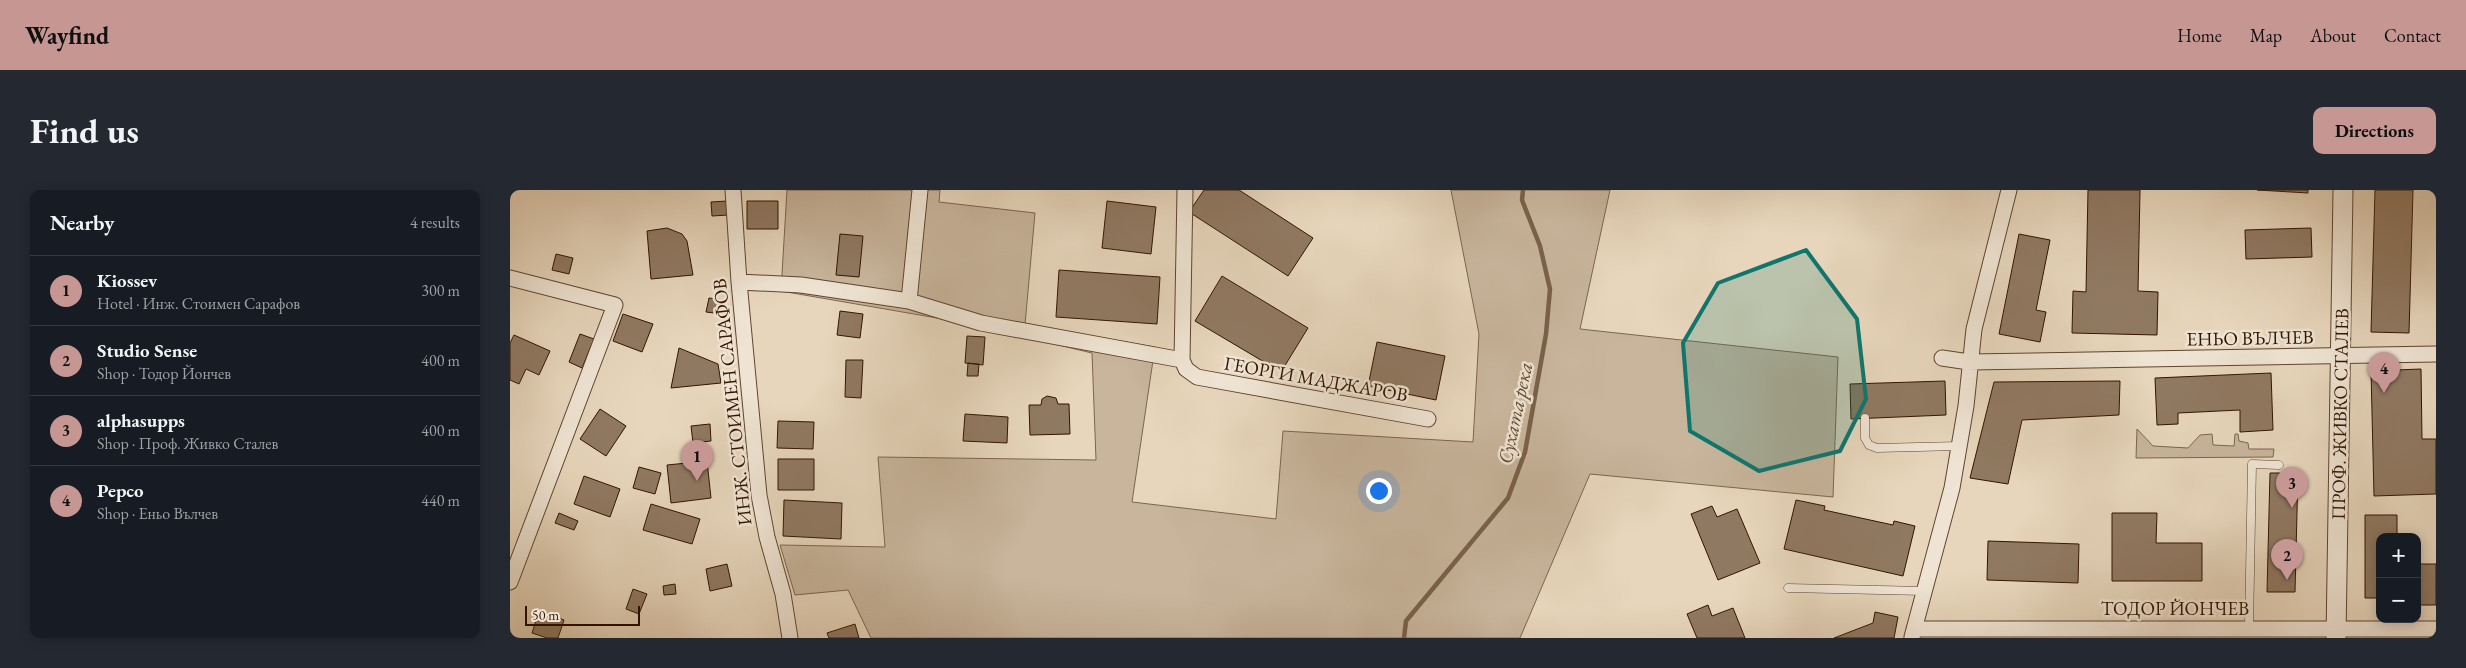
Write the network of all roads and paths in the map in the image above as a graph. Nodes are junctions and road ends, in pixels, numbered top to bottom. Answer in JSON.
{"nodes":[{"id":1,"x":733,"y":190,"type":"edge"},
{"id":2,"x":920,"y":190,"type":"edge"},
{"id":3,"x":1185,"y":190,"type":"edge"},
{"id":4,"x":2009,"y":190,"type":"edge"},
{"id":5,"x":2343,"y":190,"type":"edge"},
{"id":6,"x":510,"y":278,"type":"edge"},
{"id":7,"x":739,"y":282,"type":"junction"},
{"id":8,"x":909,"y":301,"type":"junction"},
{"id":9,"x":2436,"y":354,"type":"edge"},
{"id":10,"x":2340,"y":356,"type":"junction"},
{"id":11,"x":1942,"y":358,"type":"dead end"},
{"id":12,"x":1182,"y":360,"type":"junction"},
{"id":13,"x":1969,"y":362,"type":"junction"},
{"id":14,"x":1865,"y":418,"type":"dead end"},
{"id":15,"x":1428,"y":419,"type":"dead end"},
{"id":16,"x":1959,"y":446,"type":"junction"},
{"id":17,"x":2279,"y":465,"type":"dead end"},
{"id":18,"x":510,"y":582,"type":"edge"},
{"id":19,"x":1788,"y":588,"type":"dead end"},
{"id":20,"x":1924,"y":591,"type":"junction"},
{"id":21,"x":2249,"y":628,"type":"junction"},
{"id":22,"x":2436,"y":629,"type":"edge"},
{"id":23,"x":1913,"y":633,"type":"edge"},
{"id":24,"x":2336,"y":633,"type":"edge"},
{"id":25,"x":790,"y":638,"type":"edge"}],
"edges":[{"from":1,"to":7,"type":"street","name":"ИНЖ. СТОИМЕН САРАФОВ"},
{"from":2,"to":8,"type":"street"},
{"from":3,"to":12,"type":"street"},
{"from":4,"to":13,"type":"street"},
{"from":5,"to":10,"type":"street","name":"ПРОФ. ЖИВКО СТАЛЕВ"},
{"from":6,"to":18,"type":"street"},
{"from":7,"to":8,"type":"street"},
{"from":7,"to":25,"type":"street","name":"ИНЖ. СТОИМЕН САРАФОВ"},
{"from":8,"to":12,"type":"street"},
{"from":9,"to":10,"type":"street","name":"ЕНЬО ВЪЛЧЕВ"},
{"from":10,"to":13,"type":"street","name":"ЕНЬО ВЪЛЧЕВ"},
{"from":10,"to":24,"type":"street","name":"ПРОФ. ЖИВКО СТАЛЕВ"},
{"from":11,"to":13,"type":"street","name":"ЕНЬО ВЪЛЧЕВ"},
{"from":12,"to":15,"type":"street","name":"ГЕОРГИ МАДЖАРОВ"},
{"from":13,"to":16,"type":"street"},
{"from":14,"to":16,"type":"lane"},
{"from":16,"to":20,"type":"street"},
{"from":17,"to":21,"type":"lane"},
{"from":19,"to":20,"type":"lane"},
{"from":20,"to":23,"type":"street"},
{"from":21,"to":23,"type":"street","name":"ТОДОР ЙОНЧЕВ"},
{"from":21,"to":24,"type":"street","name":"ТОДОР ЙОНЧЕВ"},
{"from":22,"to":24,"type":"street","name":"ТОДОР ЙОНЧЕВ"}]}
